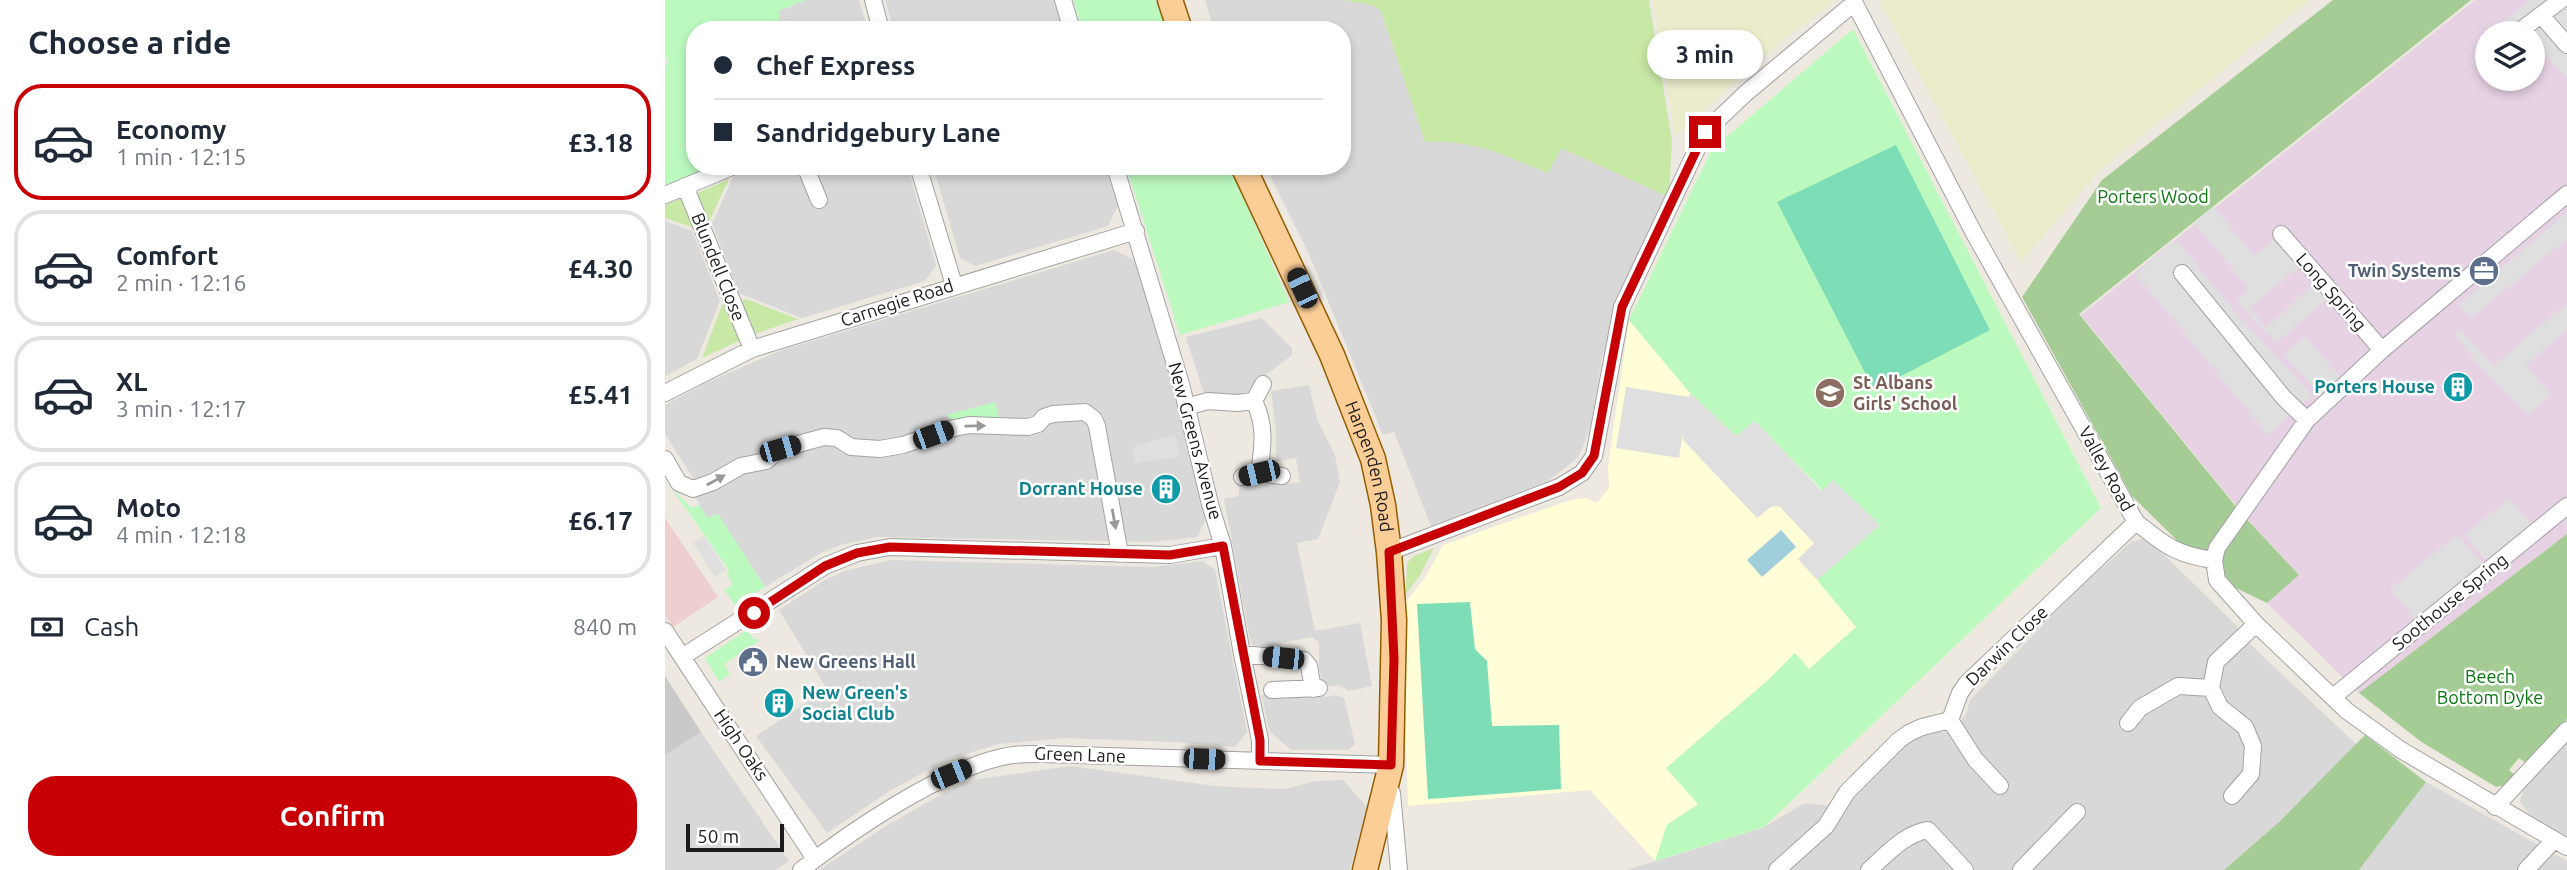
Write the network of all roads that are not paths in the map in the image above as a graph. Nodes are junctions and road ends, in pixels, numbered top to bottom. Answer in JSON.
{"nodes":[{"id":1,"x":873,"y":0,"type":"edge"},
{"id":2,"x":1063,"y":0,"type":"edge"},
{"id":3,"x":1170,"y":0,"type":"edge"},
{"id":4,"x":2561,"y":0,"type":"edge"},
{"id":5,"x":1854,"y":1,"type":"edge"},
{"id":6,"x":2542,"y":15,"type":"junction"},
{"id":7,"x":879,"y":21,"type":"edge"},
{"id":8,"x":1069,"y":21,"type":"edge"},
{"id":9,"x":1177,"y":21,"type":"edge"},
{"id":10,"x":2534,"y":21,"type":"edge"},
{"id":11,"x":2567,"y":45,"type":"edge"},
{"id":12,"x":712,"y":175,"type":"edge"},
{"id":13,"x":809,"y":175,"type":"edge"},
{"id":14,"x":921,"y":175,"type":"edge"},
{"id":15,"x":1118,"y":175,"type":"edge"},
{"id":16,"x":1247,"y":175,"type":"edge"},
{"id":17,"x":685,"y":186,"type":"junction"},
{"id":18,"x":2567,"y":194,"type":"edge"},
{"id":19,"x":665,"y":195,"type":"edge"},
{"id":20,"x":819,"y":200,"type":"dead end"},
{"id":21,"x":1136,"y":231,"type":"junction"},
{"id":22,"x":2281,"y":234,"type":"dead end"},
{"id":23,"x":2182,"y":273,"type":"dead end"},
{"id":24,"x":954,"y":285,"type":"junction"},
{"id":25,"x":752,"y":349,"type":"junction"},
{"id":26,"x":2382,"y":349,"type":"junction"},
{"id":27,"x":1263,"y":384,"type":"dead end"},
{"id":28,"x":665,"y":393,"type":"edge"},
{"id":29,"x":1254,"y":401,"type":"junction"},
{"id":30,"x":1186,"y":407,"type":"junction"},
{"id":31,"x":2307,"y":420,"type":"junction"},
{"id":32,"x":665,"y":459,"type":"edge"},
{"id":33,"x":1259,"y":473,"type":"junction"},
{"id":34,"x":1282,"y":476,"type":"dead end"},
{"id":35,"x":1242,"y":477,"type":"dead end"},
{"id":36,"x":2567,"y":506,"type":"edge"},
{"id":37,"x":2136,"y":522,"type":"junction"},
{"id":38,"x":1223,"y":546,"type":"junction"},
{"id":39,"x":1389,"y":552,"type":"junction"},
{"id":40,"x":1120,"y":554,"type":"junction"},
{"id":41,"x":2214,"y":560,"type":"junction"},
{"id":42,"x":2256,"y":624,"type":"junction"},
{"id":43,"x":665,"y":631,"type":"edge"},
{"id":44,"x":1242,"y":654,"type":"junction"},
{"id":45,"x":682,"y":657,"type":"junction"},
{"id":46,"x":1319,"y":667,"type":"dead end"},
{"id":47,"x":2211,"y":688,"type":"junction"},
{"id":48,"x":1272,"y":690,"type":"dead end"},
{"id":49,"x":1318,"y":692,"type":"junction"},
{"id":50,"x":2333,"y":697,"type":"junction"},
{"id":51,"x":1950,"y":720,"type":"junction"},
{"id":52,"x":2128,"y":723,"type":"dead end"},
{"id":53,"x":2567,"y":730,"type":"edge"},
{"id":54,"x":1260,"y":761,"type":"junction"},
{"id":55,"x":1391,"y":765,"type":"junction"},
{"id":56,"x":2000,"y":786,"type":"dead end"},
{"id":57,"x":1392,"y":793,"type":"dead end"},
{"id":58,"x":2232,"y":796,"type":"dead end"},
{"id":59,"x":2495,"y":807,"type":"junction"},
{"id":60,"x":2077,"y":812,"type":"dead end"},
{"id":61,"x":2561,"y":844,"type":"edge"},
{"id":62,"x":815,"y":859,"type":"junction"},
{"id":63,"x":801,"y":870,"type":"edge"},
{"id":64,"x":1365,"y":870,"type":"edge"},
{"id":65,"x":1399,"y":870,"type":"edge"},
{"id":66,"x":1777,"y":870,"type":"edge"},
{"id":67,"x":1869,"y":870,"type":"edge"},
{"id":68,"x":1965,"y":870,"type":"edge"},
{"id":69,"x":2021,"y":870,"type":"edge"},
{"id":70,"x":2526,"y":870,"type":"edge"}],
"edges":[{"from":1,"to":7,"type":"street"},
{"from":2,"to":8,"type":"street"},
{"from":3,"to":9,"type":"main road"},
{"from":4,"to":6,"type":"street"},
{"from":5,"to":37,"type":"street","name":"Valley Road"},
{"from":5,"to":39,"type":"street"},
{"from":6,"to":10,"type":"street"},
{"from":6,"to":11,"type":"street"},
{"from":12,"to":17,"type":"street"},
{"from":13,"to":20,"type":"street"},
{"from":14,"to":24,"type":"street"},
{"from":15,"to":21,"type":"street","name":"New Greens Avenue"},
{"from":16,"to":39,"type":"main road","name":"Harpenden Road"},
{"from":17,"to":19,"type":"street"},
{"from":17,"to":25,"type":"street","name":"Blundell Close"},
{"from":18,"to":26,"type":"street"},
{"from":21,"to":24,"type":"street","name":"Carnegie Road"},
{"from":21,"to":30,"type":"street","name":"New Greens Avenue"},
{"from":22,"to":26,"type":"street","name":"Long Spring"},
{"from":23,"to":31,"type":"street"},
{"from":24,"to":25,"type":"street","name":"Carnegie Road"},
{"from":25,"to":28,"type":"street","name":"Carnegie Road"},
{"from":26,"to":31,"type":"street"},
{"from":27,"to":29,"type":"street"},
{"from":29,"to":30,"type":"street"},
{"from":29,"to":33,"type":"street"},
{"from":30,"to":38,"type":"street","name":"New Greens Avenue"},
{"from":31,"to":41,"type":"street"},
{"from":32,"to":40,"type":"street","one_way":true},
{"from":33,"to":34,"type":"street"},
{"from":33,"to":35,"type":"street"},
{"from":36,"to":50,"type":"street","name":"Soothouse Spring"},
{"from":37,"to":41,"type":"street","name":"Valley Road"},
{"from":37,"to":51,"type":"street","name":"Darwin Close"},
{"from":38,"to":40,"type":"street"},
{"from":38,"to":44,"type":"street","name":"New Greens Avenue"},
{"from":39,"to":55,"type":"main road","name":"Harpenden Road"},
{"from":40,"to":45,"type":"street"},
{"from":41,"to":42,"type":"street"},
{"from":42,"to":47,"type":"street"},
{"from":42,"to":50,"type":"street"},
{"from":43,"to":45,"type":"street","name":"High Oaks"},
{"from":44,"to":49,"type":"street"},
{"from":44,"to":54,"type":"street","name":"New Greens Avenue"},
{"from":45,"to":62,"type":"street","name":"High Oaks"},
{"from":46,"to":49,"type":"street"},
{"from":47,"to":52,"type":"street"},
{"from":47,"to":58,"type":"street"},
{"from":48,"to":49,"type":"street"},
{"from":50,"to":59,"type":"street"},
{"from":51,"to":56,"type":"street"},
{"from":51,"to":66,"type":"street"},
{"from":53,"to":59,"type":"street"},
{"from":54,"to":55,"type":"street","name":"Green Lane"},
{"from":54,"to":62,"type":"street","name":"Green Lane"},
{"from":55,"to":64,"type":"main road","name":"Harpenden Road"},
{"from":57,"to":65,"type":"street"},
{"from":59,"to":61,"type":"street"},
{"from":60,"to":69,"type":"street"},
{"from":61,"to":70,"type":"street"},
{"from":62,"to":63,"type":"street","name":"Green Lane"},
{"from":67,"to":68,"type":"street"}]}
